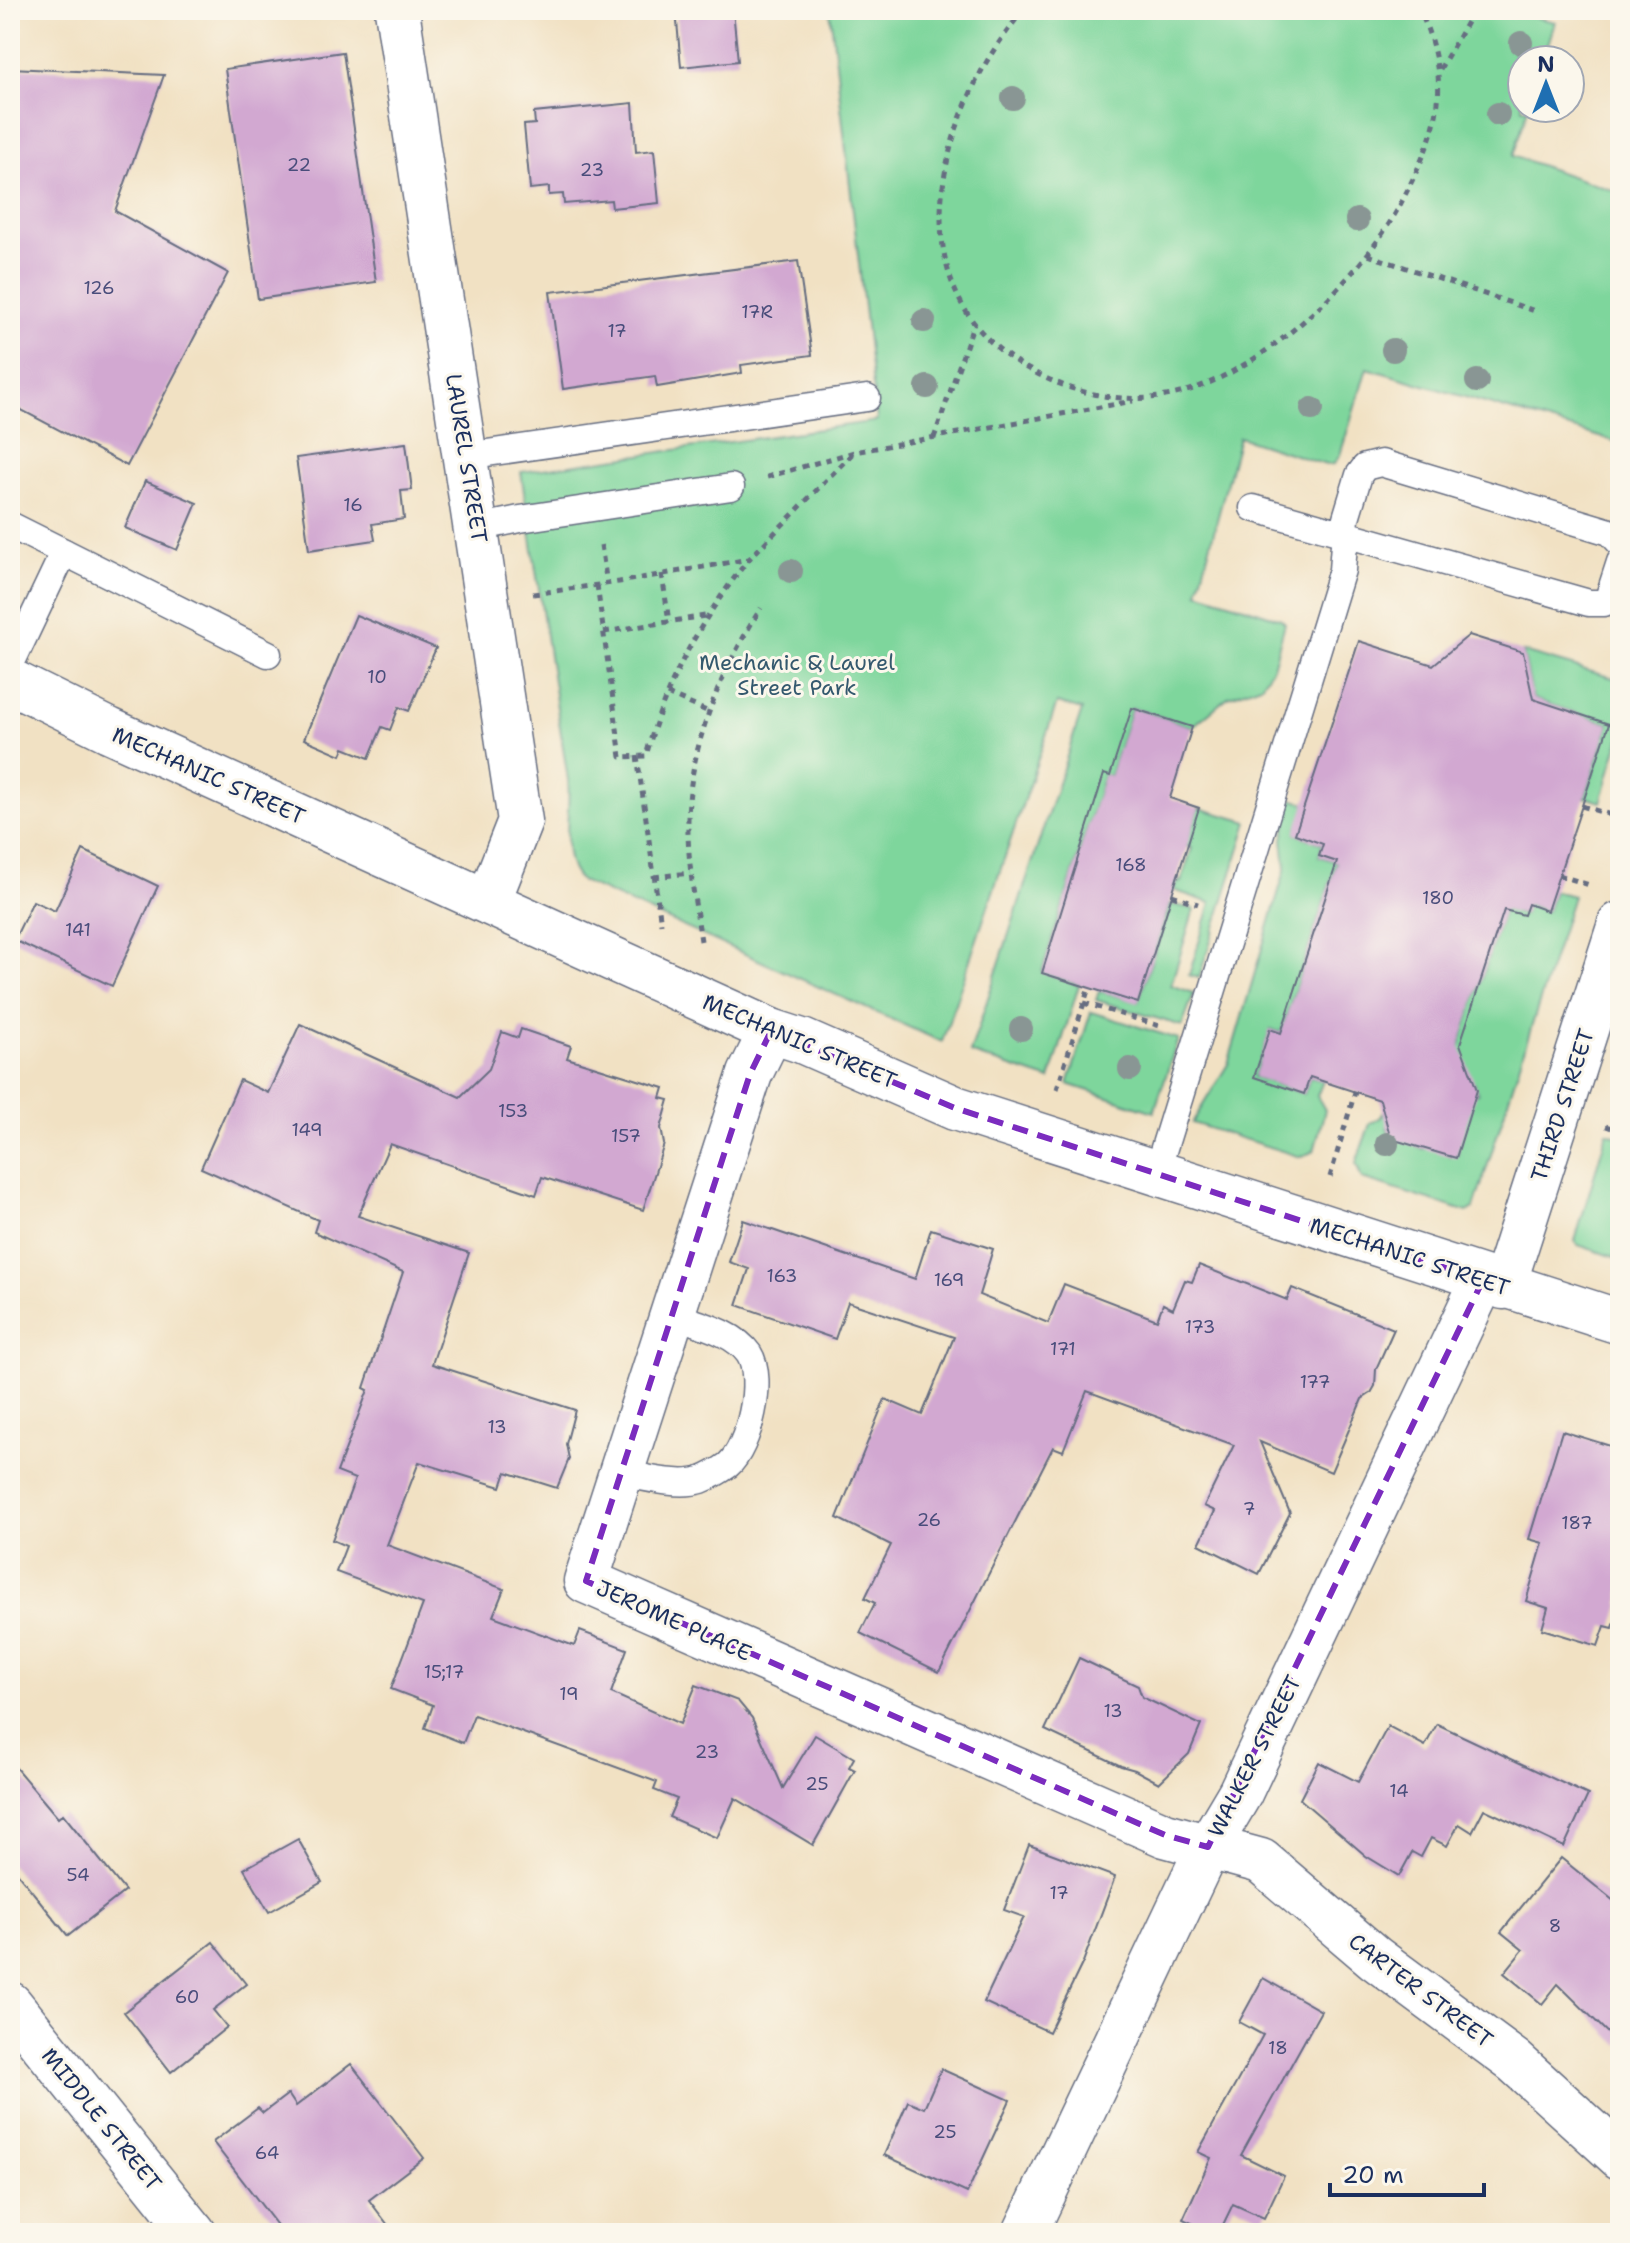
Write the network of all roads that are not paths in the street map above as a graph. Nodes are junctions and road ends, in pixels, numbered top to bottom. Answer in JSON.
{"nodes":[{"id":1,"x":397,"y":10,"type":"edge"},
{"id":2,"x":867,"y":398,"type":"dead end"},
{"id":3,"x":466,"y":456,"type":"junction"},
{"id":4,"x":731,"y":487,"type":"road end"},
{"id":5,"x":1253,"y":508,"type":"dead end"},
{"id":6,"x":10,"y":525,"type":"edge"},
{"id":7,"x":477,"y":528,"type":"junction"},
{"id":8,"x":1343,"y":532,"type":"junction"},
{"id":9,"x":1620,"y":543,"type":"edge"},
{"id":10,"x":64,"y":552,"type":"junction"},
{"id":11,"x":1618,"y":575,"type":"edge"},
{"id":12,"x":268,"y":654,"type":"dead end"},
{"id":13,"x":10,"y":666,"type":"edge"},
{"id":14,"x":10,"y":681,"type":"edge"},
{"id":15,"x":488,"y":902,"type":"junction"},
{"id":16,"x":1620,"y":924,"type":"edge"},
{"id":17,"x":771,"y":1031,"type":"junction"},
{"id":18,"x":1156,"y":1174,"type":"junction"},
{"id":19,"x":1493,"y":1283,"type":"junction"},
{"id":20,"x":673,"y":1315,"type":"junction"},
{"id":21,"x":1620,"y":1322,"type":"edge"},
{"id":22,"x":621,"y":1473,"type":"junction"},
{"id":23,"x":1208,"y":1847,"type":"junction"},
{"id":24,"x":10,"y":2004,"type":"edge"},
{"id":25,"x":1620,"y":2157,"type":"edge"},
{"id":26,"x":194,"y":2233,"type":"edge"},
{"id":27,"x":1025,"y":2233,"type":"edge"}],
"edges":[{"from":1,"to":3,"type":"street","name":"LAUREL STREET"},
{"from":2,"to":3,"type":"lane"},
{"from":3,"to":7,"type":"street","name":"LAUREL STREET"},
{"from":4,"to":7,"type":"lane"},
{"from":5,"to":8,"type":"lane"},
{"from":6,"to":10,"type":"lane"},
{"from":7,"to":15,"type":"street","name":"LAUREL STREET"},
{"from":8,"to":9,"type":"lane"},
{"from":8,"to":11,"type":"lane"},
{"from":8,"to":18,"type":"lane"},
{"from":10,"to":12,"type":"lane"},
{"from":10,"to":13,"type":"lane"},
{"from":14,"to":15,"type":"street","name":"MECHANIC STREET"},
{"from":15,"to":17,"type":"street","name":"MECHANIC STREET"},
{"from":16,"to":19,"type":"street","name":"THIRD STREET"},
{"from":17,"to":18,"type":"street","name":"MECHANIC STREET"},
{"from":17,"to":20,"type":"street","name":"JEROME PLACE"},
{"from":18,"to":19,"type":"street","name":"MECHANIC STREET"},
{"from":19,"to":21,"type":"street","name":"MECHANIC STREET"},
{"from":19,"to":23,"type":"street","name":"WALKER STREET"},
{"from":20,"to":22,"type":"street","name":"JEROME PLACE"},
{"from":20,"to":22,"type":"lane"},
{"from":22,"to":23,"type":"street","name":"JEROME PLACE"},
{"from":23,"to":25,"type":"street","name":"CARTER STREET"},
{"from":23,"to":27,"type":"street","name":"WALKER STREET"},
{"from":24,"to":26,"type":"street","name":"MIDDLE STREET"}]}
